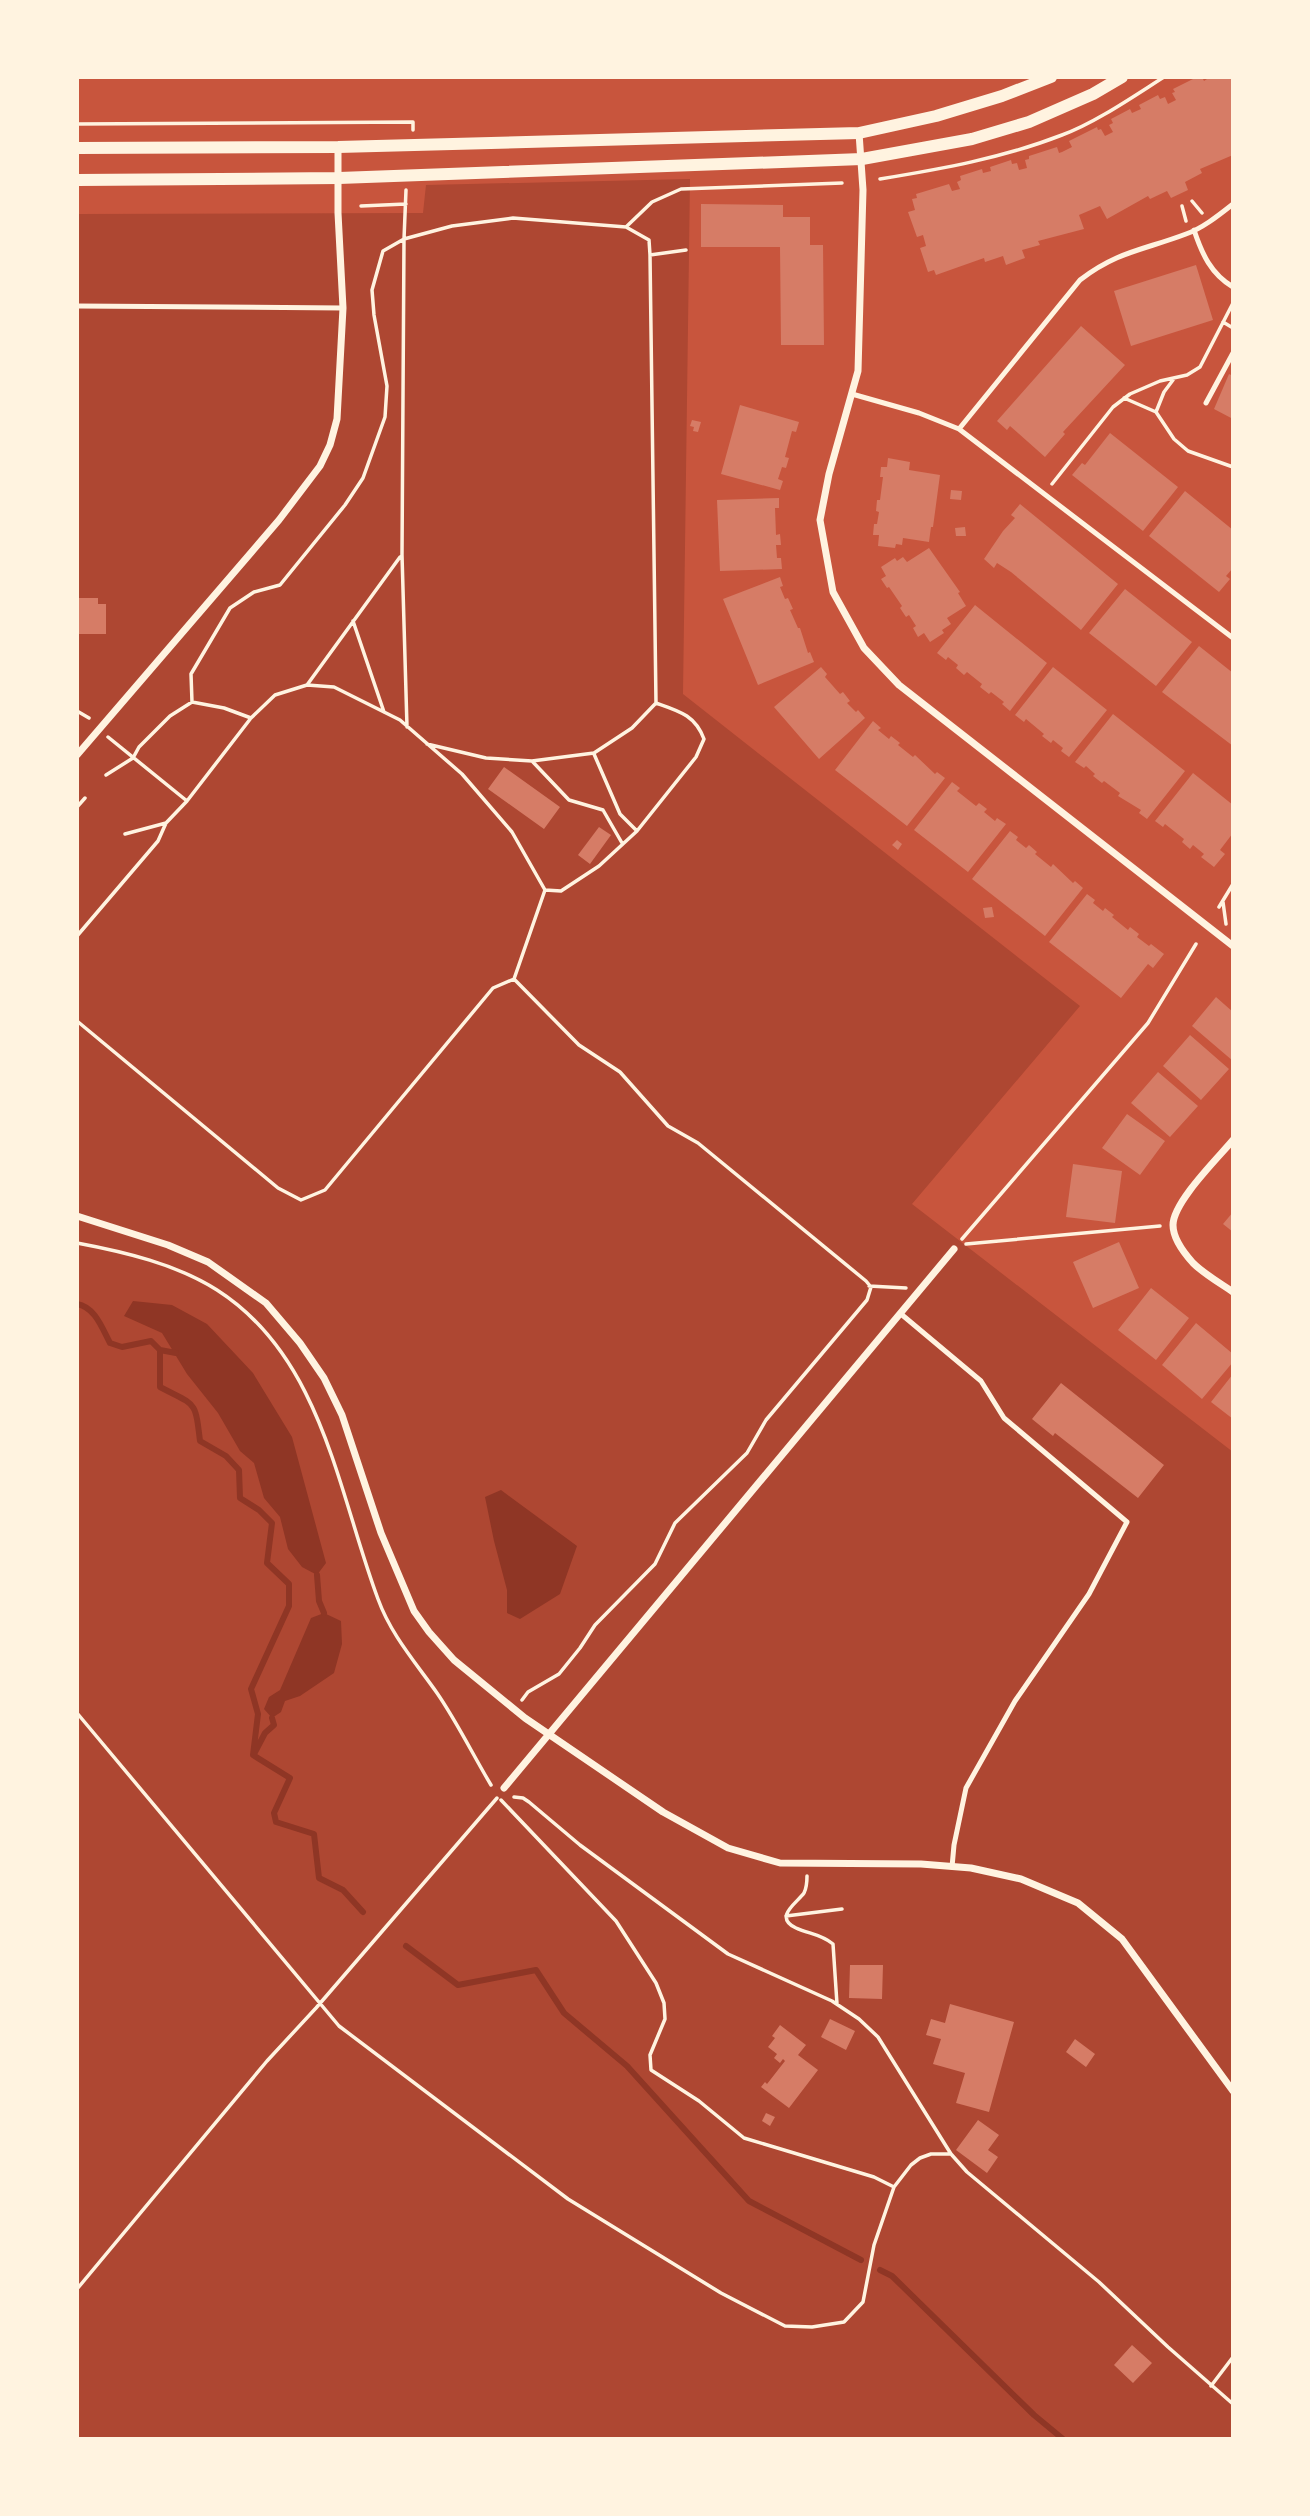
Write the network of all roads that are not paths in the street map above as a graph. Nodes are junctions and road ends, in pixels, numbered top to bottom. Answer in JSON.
{"nodes":[{"id":1,"x":1051,"y":77,"type":"edge"},
{"id":2,"x":1122,"y":77,"type":"edge"},
{"id":3,"x":859,"y":133,"type":"junction"},
{"id":4,"x":338,"y":147,"type":"junction"},
{"id":5,"x":77,"y":148,"type":"edge"},
{"id":6,"x":862,"y":159,"type":"junction"},
{"id":7,"x":339,"y":178,"type":"junction"},
{"id":8,"x":77,"y":180,"type":"edge"},
{"id":9,"x":1233,"y":204,"type":"edge"},
{"id":10,"x":1194,"y":230,"type":"junction"},
{"id":11,"x":1233,"y":288,"type":"edge"},
{"id":12,"x":77,"y":306,"type":"edge"},
{"id":13,"x":343,"y":308,"type":"junction"},
{"id":14,"x":1233,"y":352,"type":"edge"},
{"id":15,"x":852,"y":394,"type":"junction"},
{"id":16,"x":1206,"y":403,"type":"dead end"},
{"id":17,"x":959,"y":429,"type":"junction"},
{"id":18,"x":1232,"y":634,"type":"edge"},
{"id":19,"x":77,"y":755,"type":"edge"},
{"id":20,"x":1233,"y":932,"type":"edge"},
{"id":21,"x":1230,"y":944,"type":"edge"},
{"id":22,"x":1233,"y":1140,"type":"edge"},
{"id":23,"x":77,"y":1216,"type":"edge"},
{"id":24,"x":956,"y":1247,"type":"road end"},
{"id":25,"x":1233,"y":1292,"type":"edge"},
{"id":26,"x":901,"y":1314,"type":"junction"},
{"id":27,"x":547,"y":1735,"type":"junction"},
{"id":28,"x":504,"y":1788,"type":"road end"},
{"id":29,"x":952,"y":1867,"type":"junction"},
{"id":30,"x":1233,"y":2091,"type":"edge"}],
"edges":[{"from":1,"to":3,"type":"street"},
{"from":2,"to":6,"type":"street"},
{"from":3,"to":4,"type":"street"},
{"from":3,"to":6,"type":"street"},
{"from":4,"to":5,"type":"street"},
{"from":4,"to":7,"type":"street"},
{"from":6,"to":7,"type":"street"},
{"from":6,"to":15,"type":"street"},
{"from":7,"to":8,"type":"street"},
{"from":7,"to":13,"type":"street"},
{"from":9,"to":10,"type":"lane"},
{"from":10,"to":11,"type":"lane"},
{"from":10,"to":17,"type":"lane"},
{"from":12,"to":13,"type":"lane"},
{"from":13,"to":19,"type":"street"},
{"from":14,"to":16,"type":"lane"},
{"from":15,"to":17,"type":"lane"},
{"from":15,"to":21,"type":"street"},
{"from":17,"to":18,"type":"lane"},
{"from":20,"to":21,"type":"street"},
{"from":22,"to":25,"type":"street"},
{"from":23,"to":27,"type":"street"},
{"from":24,"to":26,"type":"street"},
{"from":26,"to":27,"type":"street"},
{"from":26,"to":29,"type":"lane"},
{"from":27,"to":28,"type":"street"},
{"from":27,"to":29,"type":"street"},
{"from":29,"to":30,"type":"street"}]}
